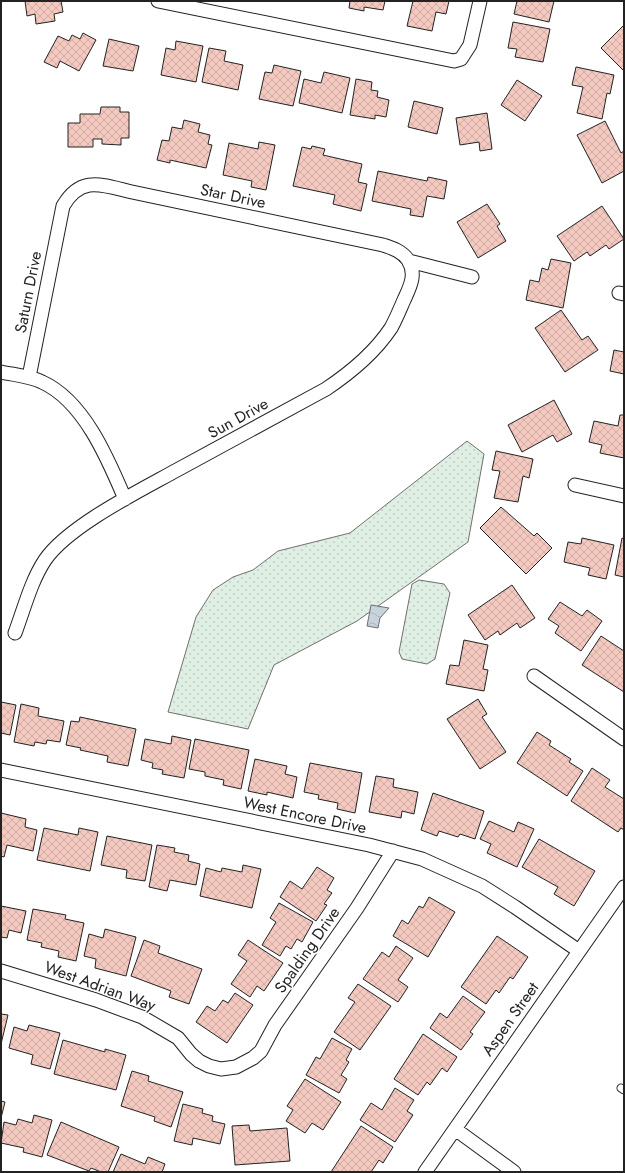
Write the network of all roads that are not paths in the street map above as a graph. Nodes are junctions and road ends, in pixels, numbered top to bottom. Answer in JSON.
{"nodes":[{"id":1,"x":158,"y":1,"type":"edge"},
{"id":2,"x":480,"y":1,"type":"edge"},
{"id":3,"x":61,"y":214,"type":"joint"},
{"id":4,"x":409,"y":261,"type":"junction"},
{"id":5,"x":472,"y":277,"type":"dead end"},
{"id":6,"x":1,"y":372,"type":"edge"},
{"id":7,"x":29,"y":377,"type":"junction"},
{"id":8,"x":575,"y":485,"type":"dead end"},
{"id":9,"x":624,"y":496,"type":"edge"},
{"id":10,"x":125,"y":499,"type":"junction"},
{"id":11,"x":15,"y":633,"type":"dead end"},
{"id":12,"x":534,"y":676,"type":"dead end"},
{"id":13,"x":624,"y":739,"type":"edge"},
{"id":14,"x":1,"y":770,"type":"edge"},
{"id":15,"x":393,"y":851,"type":"junction"},
{"id":16,"x":624,"y":887,"type":"edge"},
{"id":17,"x":579,"y":951,"type":"junction"},
{"id":18,"x":1,"y":971,"type":"edge"},
{"id":19,"x":244,"y":1064,"type":"joint"},
{"id":20,"x":455,"y":1129,"type":"junction"},
{"id":21,"x":425,"y":1172,"type":"edge"},
{"id":22,"x":514,"y":1172,"type":"edge"}],
"edges":[{"from":1,"to":2,"type":"street"},
{"from":3,"to":4,"type":"street","name":"Star Drive"},
{"from":3,"to":7,"type":"street","name":"Saturn Drive"},
{"from":4,"to":5,"type":"street"},
{"from":4,"to":10,"type":"street","name":"Sun Drive"},
{"from":6,"to":7,"type":"street"},
{"from":7,"to":10,"type":"street"},
{"from":8,"to":9,"type":"street"},
{"from":10,"to":11,"type":"street","name":"Sun Drive"},
{"from":12,"to":13,"type":"street"},
{"from":14,"to":15,"type":"street","name":"West Encore Drive"},
{"from":15,"to":17,"type":"street","name":"West Encore Drive"},
{"from":15,"to":19,"type":"street","name":"Spalding Drive"},
{"from":16,"to":17,"type":"street","name":"Aspen Street"},
{"from":17,"to":20,"type":"street","name":"Aspen Street"},
{"from":18,"to":19,"type":"street","name":"West Adrian Way"},
{"from":20,"to":21,"type":"street","name":"Aspen Street"},
{"from":20,"to":22,"type":"street"}]}
